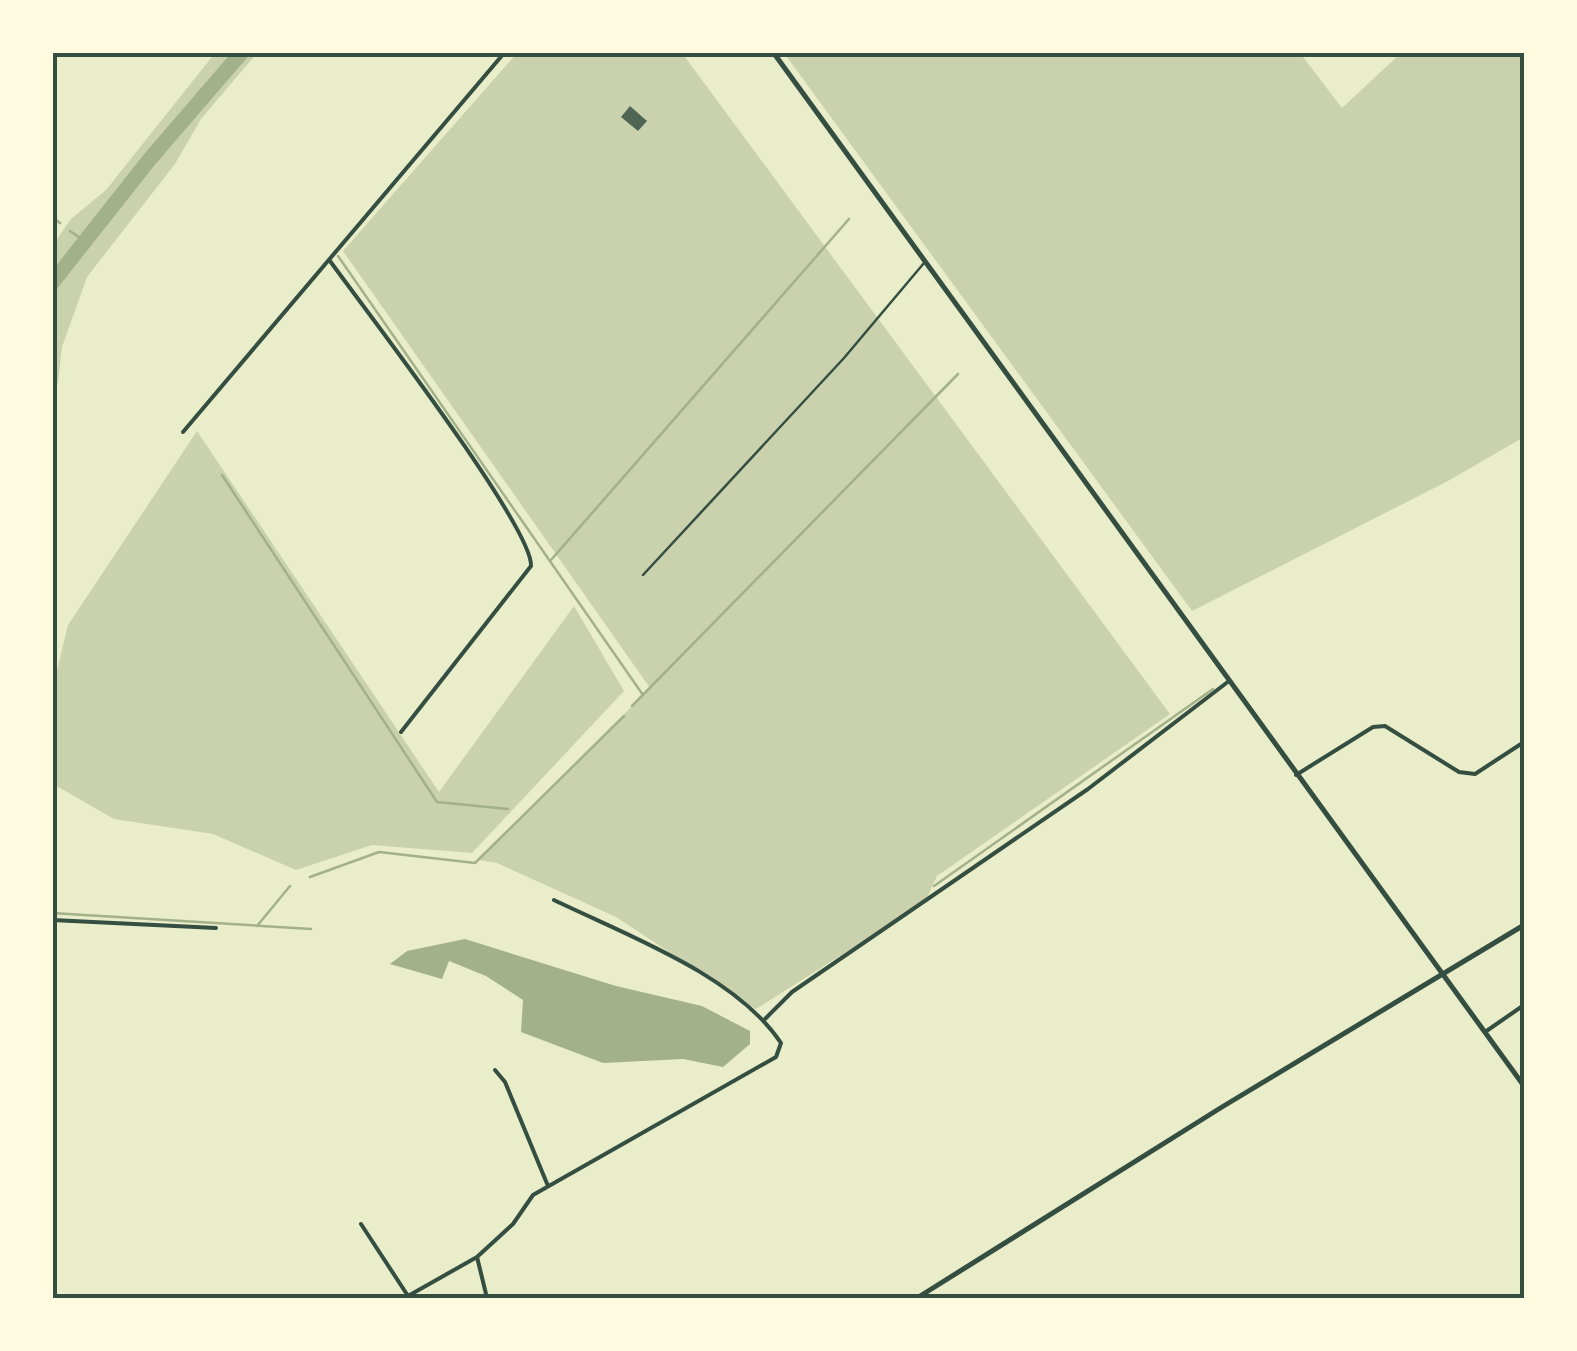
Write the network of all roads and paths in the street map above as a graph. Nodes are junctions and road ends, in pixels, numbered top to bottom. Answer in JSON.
{"nodes":[{"id":1,"x":505,"y":52,"type":"edge"},
{"id":2,"x":773,"y":52,"type":"edge"},
{"id":3,"x":330,"y":261,"type":"junction"},
{"id":4,"x":925,"y":262,"type":"junction"},
{"id":5,"x":184,"y":432,"type":"dead end"},
{"id":6,"x":643,"y":576,"type":"dead end"},
{"id":7,"x":1229,"y":680,"type":"junction"},
{"id":8,"x":402,"y":732,"type":"dead end"},
{"id":9,"x":1524,"y":742,"type":"edge"},
{"id":10,"x":1296,"y":775,"type":"junction"},
{"id":11,"x":554,"y":900,"type":"dead end"},
{"id":12,"x":52,"y":920,"type":"edge"},
{"id":13,"x":1524,"y":924,"type":"edge"},
{"id":14,"x":216,"y":928,"type":"dead end"},
{"id":15,"x":1444,"y":974,"type":"junction"},
{"id":16,"x":1524,"y":1005,"type":"edge"},
{"id":17,"x":765,"y":1019,"type":"junction"},
{"id":18,"x":1485,"y":1032,"type":"junction"},
{"id":19,"x":495,"y":1070,"type":"dead end"},
{"id":20,"x":1524,"y":1086,"type":"edge"},
{"id":21,"x":548,"y":1186,"type":"junction"},
{"id":22,"x":361,"y":1224,"type":"dead end"},
{"id":23,"x":477,"y":1257,"type":"junction"},
{"id":24,"x":487,"y":1298,"type":"edge"},
{"id":25,"x":917,"y":1298,"type":"edge"}],
"edges":[{"from":1,"to":3,"type":"street"},
{"from":2,"to":4,"type":"street"},
{"from":3,"to":5,"type":"street"},
{"from":3,"to":8,"type":"street"},
{"from":4,"to":6,"type":"lane"},
{"from":4,"to":7,"type":"street"},
{"from":7,"to":10,"type":"street"},
{"from":7,"to":17,"type":"street"},
{"from":9,"to":10,"type":"street"},
{"from":10,"to":15,"type":"street"},
{"from":11,"to":17,"type":"street"},
{"from":12,"to":14,"type":"street"},
{"from":13,"to":15,"type":"street"},
{"from":15,"to":18,"type":"street"},
{"from":15,"to":25,"type":"street"},
{"from":16,"to":18,"type":"street"},
{"from":17,"to":21,"type":"street"},
{"from":18,"to":20,"type":"street"},
{"from":19,"to":21,"type":"street"},
{"from":21,"to":23,"type":"street"},
{"from":22,"to":23,"type":"street"},
{"from":23,"to":24,"type":"street"}]}
